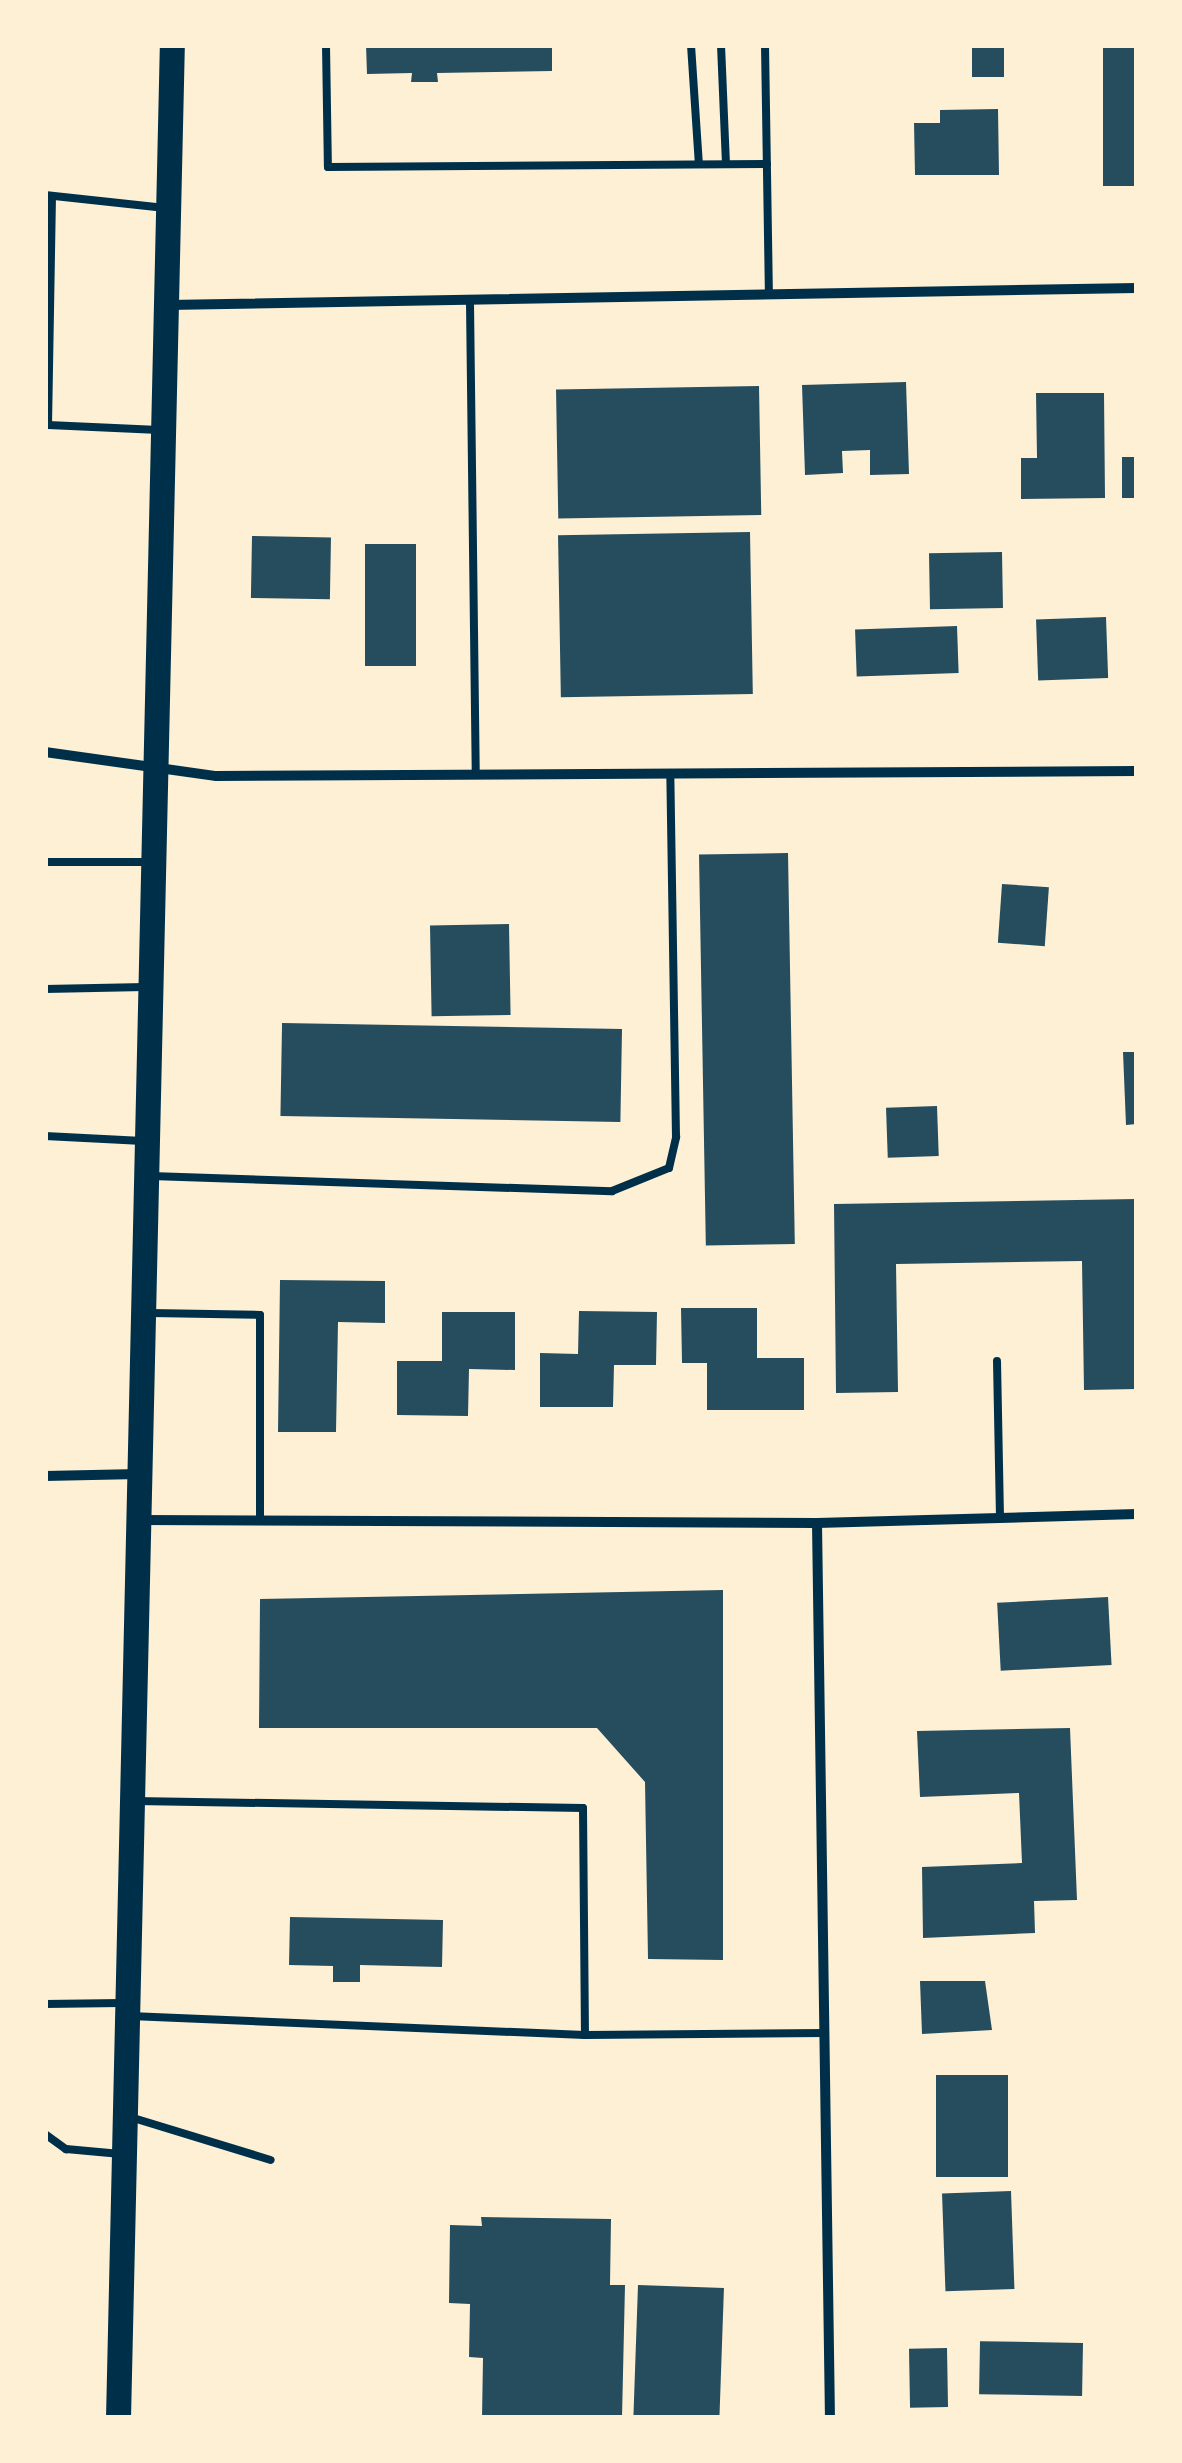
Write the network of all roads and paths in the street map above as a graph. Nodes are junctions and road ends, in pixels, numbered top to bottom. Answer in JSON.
{"nodes":[{"id":1,"x":172,"y":45,"type":"edge"},
{"id":2,"x":326,"y":45,"type":"edge"},
{"id":3,"x":692,"y":45,"type":"edge"},
{"id":4,"x":721,"y":45,"type":"edge"},
{"id":5,"x":765,"y":45,"type":"edge"},
{"id":6,"x":699,"y":164,"type":"junction"},
{"id":7,"x":726,"y":164,"type":"junction"},
{"id":8,"x":767,"y":164,"type":"junction"},
{"id":9,"x":48,"y":195,"type":"edge"},
{"id":10,"x":168,"y":208,"type":"junction"},
{"id":11,"x":1137,"y":288,"type":"edge"},
{"id":12,"x":769,"y":294,"type":"junction"},
{"id":13,"x":470,"y":303,"type":"junction"},
{"id":14,"x":166,"y":305,"type":"junction"},
{"id":15,"x":164,"y":430,"type":"junction"},
{"id":16,"x":45,"y":752,"type":"edge"},
{"id":17,"x":156,"y":767,"type":"junction"},
{"id":18,"x":1137,"y":770,"type":"edge"},
{"id":19,"x":670,"y":773,"type":"junction"},
{"id":20,"x":476,"y":774,"type":"junction"},
{"id":21,"x":45,"y":862,"type":"edge"},
{"id":22,"x":154,"y":862,"type":"junction"},
{"id":23,"x":151,"y":987,"type":"junction"},
{"id":24,"x":45,"y":989,"type":"edge"},
{"id":25,"x":45,"y":1136,"type":"edge"},
{"id":26,"x":148,"y":1141,"type":"junction"},
{"id":27,"x":147,"y":1176,"type":"junction"},
{"id":28,"x":144,"y":1313,"type":"junction"},
{"id":29,"x":998,"y":1361,"type":"dead end"},
{"id":30,"x":141,"y":1474,"type":"junction"},
{"id":31,"x":45,"y":1476,"type":"edge"},
{"id":32,"x":1137,"y":1514,"type":"edge"},
{"id":33,"x":1000,"y":1518,"type":"junction"},
{"id":34,"x":140,"y":1520,"type":"junction"},
{"id":35,"x":260,"y":1521,"type":"junction"},
{"id":36,"x":818,"y":1523,"type":"junction"},
{"id":37,"x":135,"y":1800,"type":"junction"},
{"id":38,"x":45,"y":2004,"type":"edge"},
{"id":39,"x":130,"y":2009,"type":"junction"},
{"id":40,"x":825,"y":2033,"type":"junction"},
{"id":41,"x":585,"y":2035,"type":"junction"},
{"id":42,"x":126,"y":2116,"type":"junction"},
{"id":43,"x":45,"y":2134,"type":"edge"},
{"id":44,"x":124,"y":2154,"type":"junction"},
{"id":45,"x":270,"y":2160,"type":"dead end"},
{"id":46,"x":118,"y":2418,"type":"edge"},
{"id":47,"x":830,"y":2418,"type":"edge"}],
"edges":[{"from":1,"to":10,"type":"main road"},
{"from":2,"to":6,"type":"lane"},
{"from":3,"to":6,"type":"lane"},
{"from":4,"to":7,"type":"lane"},
{"from":5,"to":8,"type":"lane"},
{"from":6,"to":7,"type":"lane"},
{"from":7,"to":8,"type":"lane"},
{"from":8,"to":12,"type":"lane"},
{"from":9,"to":10,"type":"lane"},
{"from":9,"to":15,"type":"lane"},
{"from":10,"to":14,"type":"main road"},
{"from":11,"to":12,"type":"street"},
{"from":12,"to":13,"type":"street"},
{"from":13,"to":14,"type":"street"},
{"from":13,"to":20,"type":"lane"},
{"from":14,"to":15,"type":"main road"},
{"from":15,"to":17,"type":"main road"},
{"from":16,"to":17,"type":"street"},
{"from":17,"to":20,"type":"street"},
{"from":17,"to":22,"type":"main road"},
{"from":18,"to":19,"type":"street"},
{"from":19,"to":20,"type":"street"},
{"from":19,"to":27,"type":"lane"},
{"from":21,"to":22,"type":"lane"},
{"from":22,"to":23,"type":"main road"},
{"from":23,"to":24,"type":"lane"},
{"from":23,"to":26,"type":"main road"},
{"from":25,"to":26,"type":"lane"},
{"from":26,"to":27,"type":"main road"},
{"from":27,"to":28,"type":"main road"},
{"from":28,"to":30,"type":"main road"},
{"from":28,"to":35,"type":"lane"},
{"from":29,"to":33,"type":"lane"},
{"from":30,"to":31,"type":"street"},
{"from":30,"to":34,"type":"main road"},
{"from":32,"to":33,"type":"street"},
{"from":33,"to":36,"type":"street"},
{"from":34,"to":35,"type":"street"},
{"from":34,"to":37,"type":"main road"},
{"from":35,"to":36,"type":"street"},
{"from":36,"to":40,"type":"street"},
{"from":37,"to":39,"type":"main road"},
{"from":37,"to":41,"type":"lane"},
{"from":38,"to":39,"type":"lane"},
{"from":39,"to":41,"type":"lane"},
{"from":39,"to":42,"type":"main road"},
{"from":40,"to":41,"type":"lane"},
{"from":40,"to":47,"type":"street"},
{"from":42,"to":44,"type":"main road"},
{"from":42,"to":45,"type":"lane"},
{"from":43,"to":44,"type":"lane"},
{"from":44,"to":46,"type":"main road"}]}
